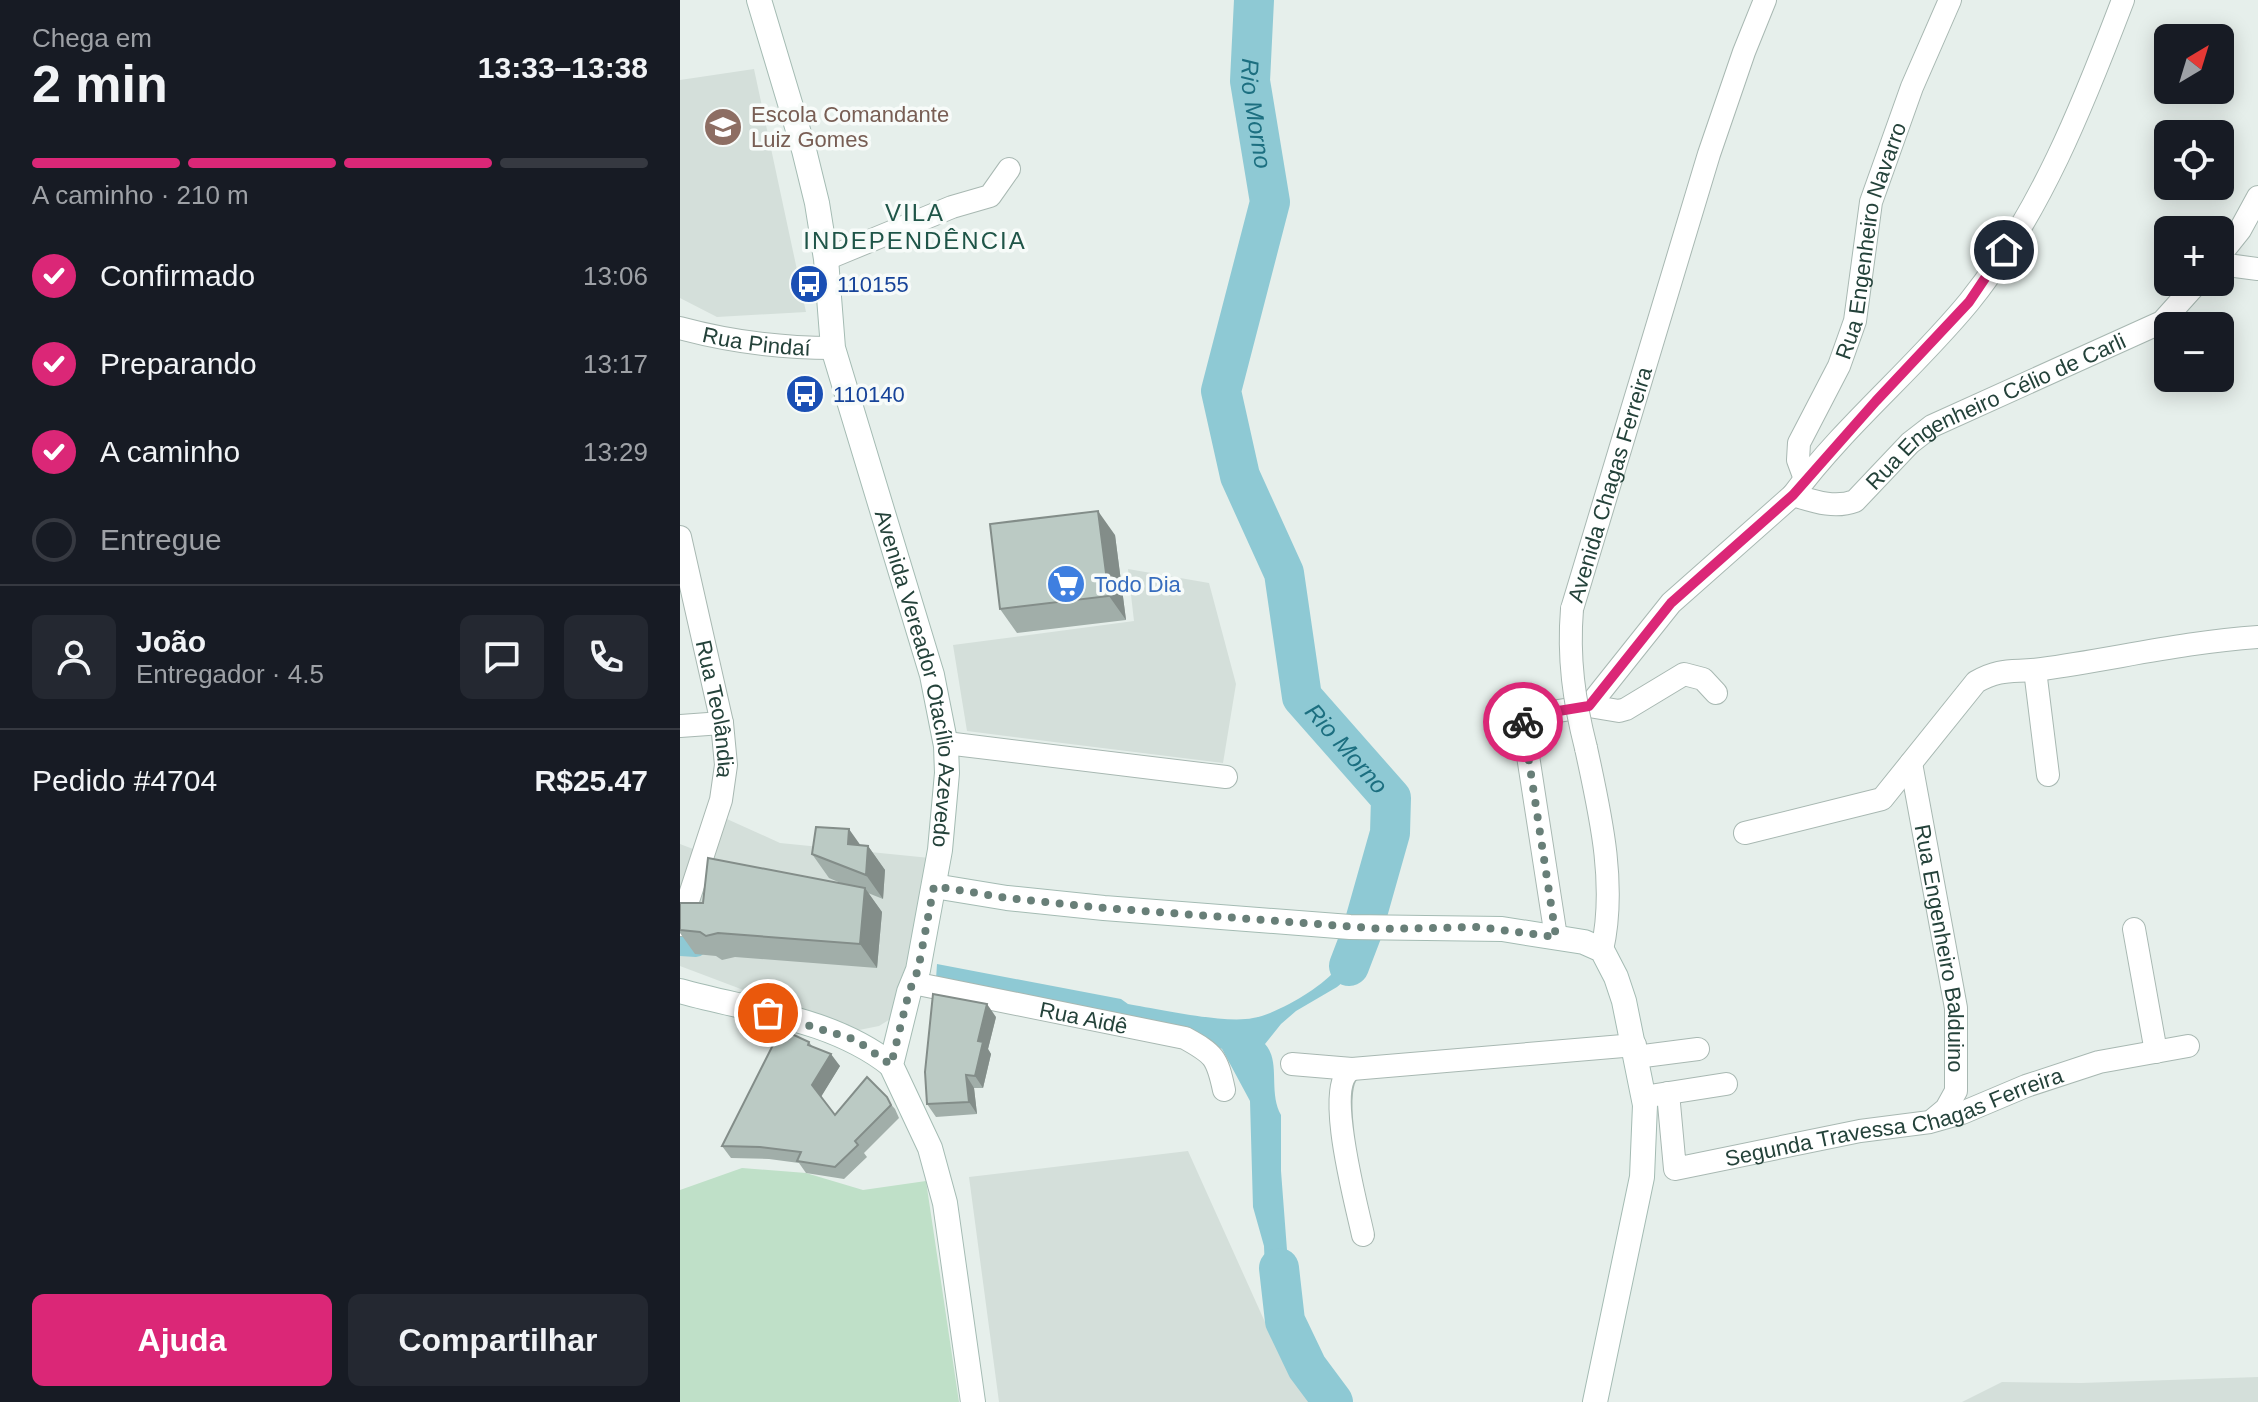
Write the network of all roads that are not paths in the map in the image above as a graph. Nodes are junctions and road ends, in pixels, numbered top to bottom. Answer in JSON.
{"nodes":[{"id":1,"x":759,"y":0,"type":"edge"},
{"id":2,"x":1765,"y":0,"type":"edge"},
{"id":3,"x":1950,"y":0,"type":"edge"},
{"id":4,"x":2123,"y":0,"type":"edge"},
{"id":5,"x":1009,"y":169,"type":"dead end"},
{"id":6,"x":2258,"y":197,"type":"edge"},
{"id":7,"x":2234,"y":238,"type":"edge"},
{"id":8,"x":826,"y":259,"type":"junction"},
{"id":9,"x":2234,"y":266,"type":"edge"},
{"id":10,"x":2258,"y":269,"type":"edge"},
{"id":11,"x":2185,"y":296,"type":"edge"},
{"id":12,"x":680,"y":328,"type":"edge"},
{"id":13,"x":833,"y":348,"type":"junction"},
{"id":14,"x":1799,"y":487,"type":"junction"},
{"id":15,"x":680,"y":537,"type":"edge"},
{"id":16,"x":2258,"y":637,"type":"edge"},
{"id":17,"x":2035,"y":670,"type":"junction"},
{"id":18,"x":1716,"y":693,"type":"dead end"},
{"id":19,"x":1589,"y":706,"type":"junction"},
{"id":20,"x":722,"y":723,"type":"junction"},
{"id":21,"x":680,"y":726,"type":"edge"},
{"id":22,"x":946,"y":743,"type":"junction"},
{"id":23,"x":1911,"y":763,"type":"junction"},
{"id":24,"x":2048,"y":775,"type":"dead end"},
{"id":25,"x":1226,"y":777,"type":"dead end"},
{"id":26,"x":1745,"y":833,"type":"dead end"},
{"id":27,"x":934,"y":886,"type":"junction"},
{"id":28,"x":680,"y":925,"type":"edge"},
{"id":29,"x":2134,"y":929,"type":"dead end"},
{"id":30,"x":1556,"y":937,"type":"junction"},
{"id":31,"x":1602,"y":950,"type":"junction"},
{"id":32,"x":913,"y":983,"type":"junction"},
{"id":33,"x":680,"y":991,"type":"edge"},
{"id":34,"x":2188,"y":1046,"type":"dead end"},
{"id":35,"x":1698,"y":1049,"type":"dead end"},
{"id":36,"x":1636,"y":1051,"type":"junction"},
{"id":37,"x":2156,"y":1052,"type":"junction"},
{"id":38,"x":1292,"y":1064,"type":"dead end"},
{"id":39,"x":891,"y":1065,"type":"junction"},
{"id":40,"x":1352,"y":1069,"type":"junction"},
{"id":41,"x":1726,"y":1084,"type":"dead end"},
{"id":42,"x":1224,"y":1090,"type":"dead end"},
{"id":43,"x":1656,"y":1095,"type":"junction"},
{"id":44,"x":1930,"y":1122,"type":"junction"},
{"id":45,"x":1363,"y":1235,"type":"dead end"},
{"id":46,"x":973,"y":1402,"type":"edge"},
{"id":47,"x":1595,"y":1402,"type":"edge"}],
"edges":[{"from":1,"to":8,"type":"main road","name":"Avenida Vereador Otacílio Azevedo"},
{"from":2,"to":31,"type":"street","name":"Avenida Chagas Ferreira","bridge":true},
{"from":3,"to":14,"type":"street","name":"Rua Engenheiro Navarro"},
{"from":4,"to":14,"type":"street"},
{"from":5,"to":8,"type":"street"},
{"from":6,"to":7,"type":"street"},
{"from":8,"to":13,"type":"main road","name":"Avenida Vereador Otacílio Azevedo"},
{"from":9,"to":10,"type":"street"},
{"from":11,"to":14,"type":"street","name":"Rua Engenheiro Célio de Carli"},
{"from":12,"to":13,"type":"street","name":"Rua Pindaí"},
{"from":13,"to":22,"type":"main road","name":"Avenida Vereador Otacílio Azevedo"},
{"from":14,"to":19,"type":"street"},
{"from":15,"to":20,"type":"street","name":"Rua Teolândia"},
{"from":16,"to":17,"type":"street"},
{"from":17,"to":23,"type":"street"},
{"from":17,"to":24,"type":"street"},
{"from":18,"to":19,"type":"street"},
{"from":19,"to":30,"type":"street"},
{"from":20,"to":21,"type":"street"},
{"from":20,"to":28,"type":"street","name":"Rua Teolândia"},
{"from":22,"to":25,"type":"street"},
{"from":22,"to":27,"type":"main road","name":"Avenida Vereador Otacílio Azevedo"},
{"from":23,"to":26,"type":"street"},
{"from":23,"to":44,"type":"street","name":"Rua Engenheiro Balduino"},
{"from":27,"to":30,"type":"main road"},
{"from":27,"to":32,"type":"main road","name":"Avenida Vereador Otacílio Azevedo"},
{"from":29,"to":37,"type":"street"},
{"from":30,"to":31,"type":"main road"},
{"from":31,"to":36,"type":"main road"},
{"from":32,"to":39,"type":"main road","name":"Avenida Vereador Otacílio Azevedo"},
{"from":32,"to":42,"type":"street","name":"Rua Aidê"},
{"from":33,"to":39,"type":"main road"},
{"from":34,"to":37,"type":"street","name":"Segunda Travessa Chagas Ferreira"},
{"from":35,"to":36,"type":"street"},
{"from":36,"to":40,"type":"street"},
{"from":36,"to":43,"type":"main road"},
{"from":37,"to":44,"type":"street","name":"Segunda Travessa Chagas Ferreira"},
{"from":38,"to":40,"type":"street"},
{"from":39,"to":46,"type":"main road"},
{"from":40,"to":45,"type":"street"},
{"from":41,"to":43,"type":"street"},
{"from":43,"to":44,"type":"street","name":"Segunda Travessa Chagas Ferreira"},
{"from":43,"to":47,"type":"main road"}]}
